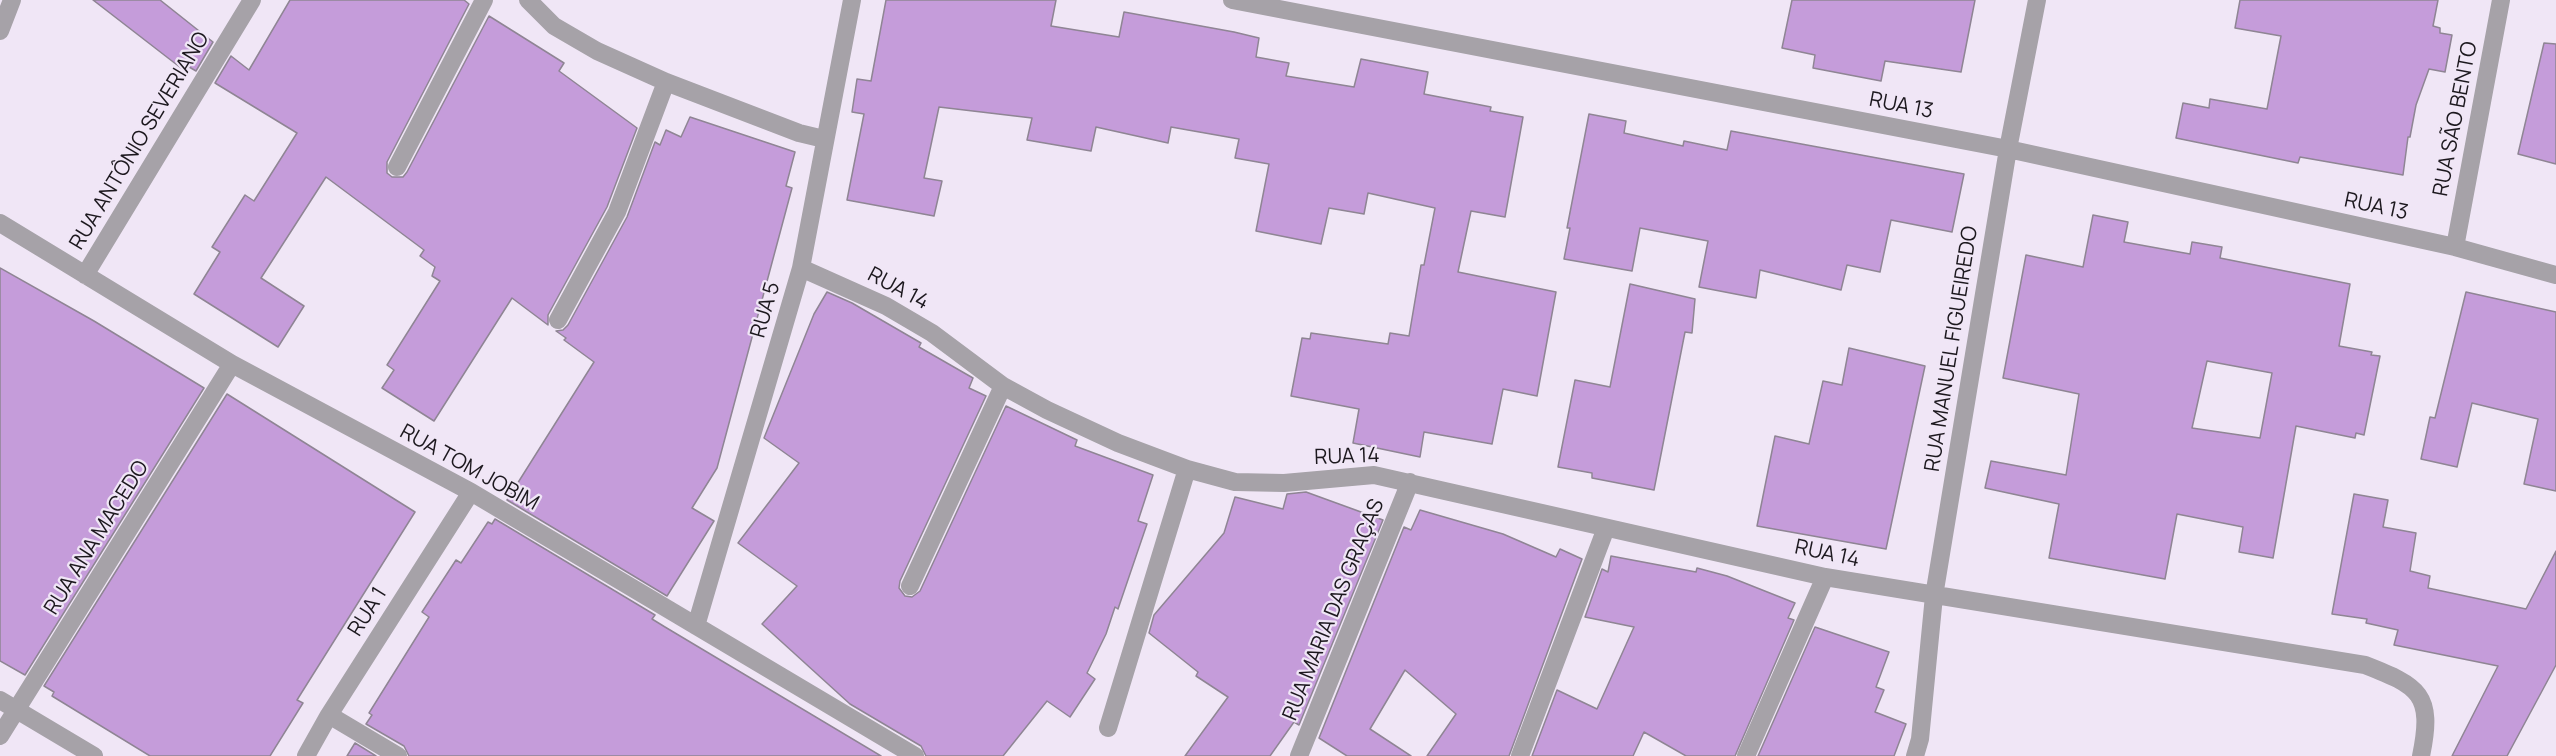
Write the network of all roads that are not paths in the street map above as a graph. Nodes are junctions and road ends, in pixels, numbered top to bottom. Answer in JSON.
{"nodes":[{"id":1,"x":12,"y":0,"type":"edge"},
{"id":2,"x":252,"y":0,"type":"edge"},
{"id":3,"x":484,"y":0,"type":"edge"},
{"id":4,"x":528,"y":0,"type":"edge"},
{"id":5,"x":852,"y":0,"type":"edge"},
{"id":6,"x":1232,"y":0,"type":"edge"},
{"id":7,"x":2037,"y":0,"type":"edge"},
{"id":8,"x":2501,"y":0,"type":"edge"},
{"id":9,"x":0,"y":31,"type":"edge"},
{"id":10,"x":666,"y":82,"type":"junction"},
{"id":11,"x":825,"y":139,"type":"junction"},
{"id":12,"x":2008,"y":149,"type":"junction"},
{"id":13,"x":397,"y":167,"type":"dead end"},
{"id":14,"x":0,"y":223,"type":"edge"},
{"id":15,"x":2455,"y":247,"type":"junction"},
{"id":16,"x":801,"y":268,"type":"junction"},
{"id":17,"x":85,"y":274,"type":"junction"},
{"id":18,"x":2556,"y":275,"type":"edge"},
{"id":19,"x":558,"y":321,"type":"dead end"},
{"id":20,"x":232,"y":364,"type":"junction"},
{"id":21,"x":1003,"y":386,"type":"junction"},
{"id":22,"x":1186,"y":469,"type":"junction"},
{"id":23,"x":1410,"y":482,"type":"junction"},
{"id":24,"x":471,"y":492,"type":"junction"},
{"id":25,"x":1606,"y":528,"type":"junction"},
{"id":26,"x":1825,"y":577,"type":"junction"},
{"id":27,"x":910,"y":586,"type":"dead end"},
{"id":28,"x":1934,"y":596,"type":"junction"},
{"id":29,"x":696,"y":626,"type":"junction"},
{"id":30,"x":0,"y":700,"type":"edge"},
{"id":31,"x":16,"y":709,"type":"junction"},
{"id":32,"x":329,"y":715,"type":"junction"},
{"id":33,"x":1108,"y":728,"type":"dead end"},
{"id":34,"x":0,"y":736,"type":"edge"},
{"id":35,"x":94,"y":756,"type":"edge"},
{"id":36,"x":306,"y":756,"type":"edge"},
{"id":37,"x":398,"y":756,"type":"edge"},
{"id":38,"x":915,"y":756,"type":"edge"},
{"id":39,"x":1299,"y":756,"type":"edge"},
{"id":40,"x":1520,"y":756,"type":"edge"},
{"id":41,"x":1746,"y":756,"type":"edge"},
{"id":42,"x":1915,"y":756,"type":"edge"},
{"id":43,"x":2421,"y":756,"type":"edge"}],
"edges":[{"from":1,"to":9,"type":"street"},
{"from":2,"to":17,"type":"street","name":"RUA ANTÔNIO SEVERIANO"},
{"from":3,"to":13,"type":"street"},
{"from":4,"to":10,"type":"street"},
{"from":5,"to":11,"type":"street","name":"RUA 5"},
{"from":6,"to":12,"type":"street","name":"RUA 13"},
{"from":7,"to":12,"type":"street","name":"RUA MANUEL FIGUEIREDO"},
{"from":8,"to":15,"type":"street","name":"RUA SÃO BENTO"},
{"from":10,"to":11,"type":"street"},
{"from":10,"to":19,"type":"street"},
{"from":11,"to":16,"type":"street","name":"RUA 5"},
{"from":12,"to":15,"type":"street","name":"RUA 13"},
{"from":12,"to":28,"type":"street","name":"RUA MANUEL FIGUEIREDO"},
{"from":14,"to":17,"type":"street","name":"RUA TOM JOBIM"},
{"from":15,"to":18,"type":"street","name":"RUA 13"},
{"from":16,"to":21,"type":"street","name":"RUA 14"},
{"from":16,"to":29,"type":"street","name":"RUA 5"},
{"from":17,"to":20,"type":"street","name":"RUA TOM JOBIM"},
{"from":20,"to":24,"type":"street","name":"RUA TOM JOBIM"},
{"from":20,"to":31,"type":"street","name":"RUA ANA MACEDO"},
{"from":21,"to":22,"type":"street","name":"RUA 14"},
{"from":21,"to":27,"type":"street"},
{"from":22,"to":23,"type":"street","name":"RUA 14"},
{"from":22,"to":33,"type":"street"},
{"from":23,"to":25,"type":"street","name":"RUA 14"},
{"from":23,"to":39,"type":"street","name":"RUA MARIA DAS GRAÇAS"},
{"from":24,"to":29,"type":"street","name":"RUA TOM JOBIM"},
{"from":24,"to":32,"type":"street","name":"RUA 1"},
{"from":25,"to":26,"type":"street","name":"RUA 14"},
{"from":25,"to":40,"type":"street"},
{"from":26,"to":28,"type":"street","name":"RUA 14"},
{"from":26,"to":41,"type":"street"},
{"from":28,"to":42,"type":"street","name":"RUA MANUEL FIGUEIREDO"},
{"from":28,"to":43,"type":"street","name":"RUA 14"},
{"from":29,"to":38,"type":"street","name":"RUA TOM JOBIM"},
{"from":30,"to":31,"type":"street"},
{"from":31,"to":34,"type":"street","name":"RUA ANA MACEDO"},
{"from":31,"to":35,"type":"street"},
{"from":32,"to":36,"type":"street","name":"RUA 1"},
{"from":32,"to":37,"type":"street"}]}
